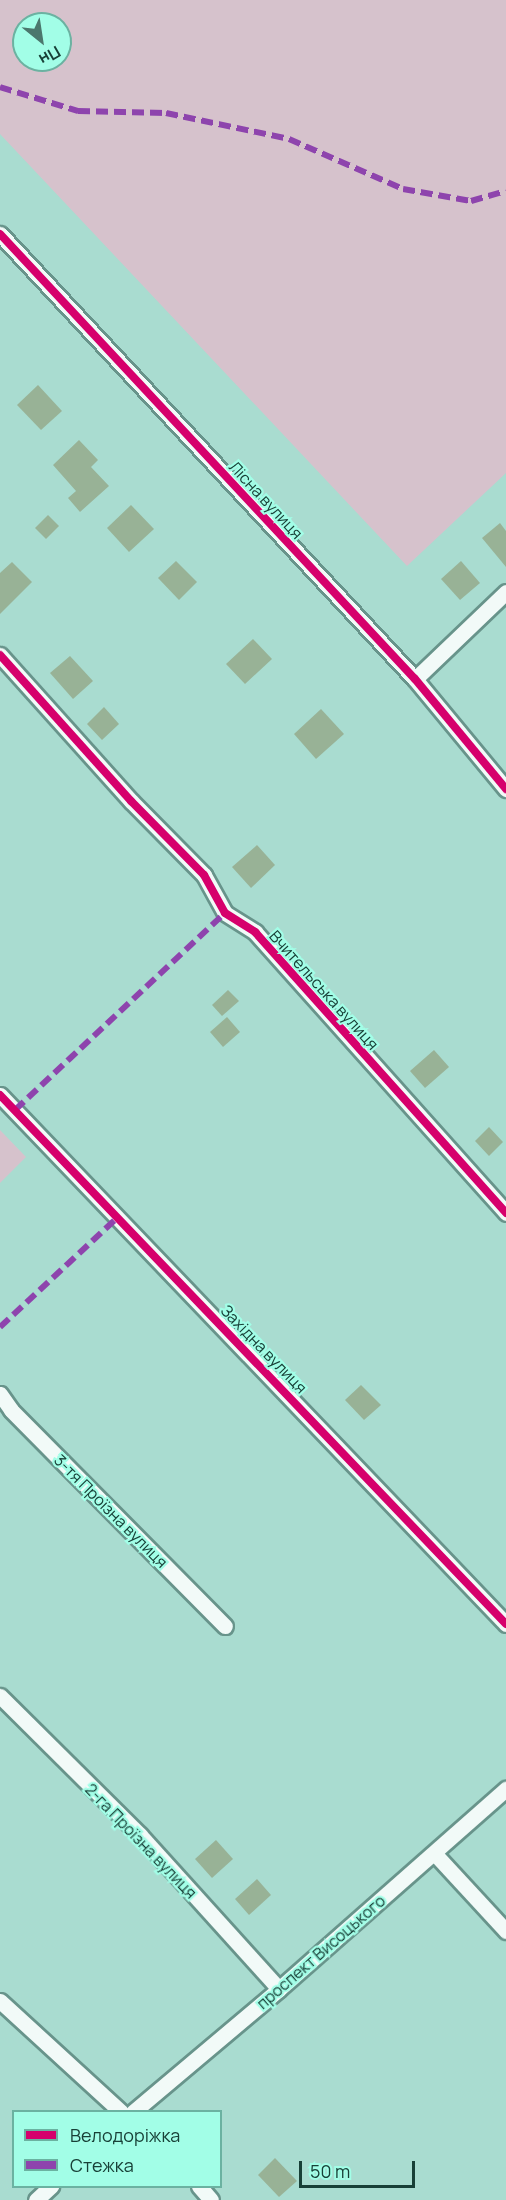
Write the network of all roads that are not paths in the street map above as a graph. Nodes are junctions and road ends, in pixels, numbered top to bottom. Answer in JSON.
{"nodes":[{"id":1,"x":0,"y":234,"type":"edge"},
{"id":2,"x":506,"y":592,"type":"edge"},
{"id":3,"x":0,"y":655,"type":"edge"},
{"id":4,"x":415,"y":679,"type":"junction"},
{"id":5,"x":506,"y":789,"type":"edge"},
{"id":6,"x":0,"y":1095,"type":"edge"},
{"id":7,"x":506,"y":1213,"type":"edge"},
{"id":8,"x":0,"y":1394,"type":"edge"},
{"id":9,"x":506,"y":1624,"type":"edge"},
{"id":10,"x":225,"y":1626,"type":"dead end"},
{"id":11,"x":0,"y":1696,"type":"edge"},
{"id":12,"x":506,"y":1789,"type":"edge"},
{"id":13,"x":435,"y":1854,"type":"junction"},
{"id":14,"x":506,"y":1931,"type":"edge"},
{"id":15,"x":279,"y":1989,"type":"junction"},
{"id":16,"x":0,"y":2001,"type":"edge"},
{"id":17,"x":119,"y":2110,"type":"edge"},
{"id":18,"x":134,"y":2110,"type":"edge"},
{"id":19,"x":50,"y":2188,"type":"edge"},
{"id":20,"x":200,"y":2188,"type":"edge"},
{"id":21,"x":36,"y":2200,"type":"edge"},
{"id":22,"x":211,"y":2200,"type":"edge"}],
"edges":[{"from":1,"to":4,"type":"street","name":"Лісна вулиця"},
{"from":2,"to":4,"type":"street"},
{"from":3,"to":7,"type":"street","name":"Вчительська вулиця"},
{"from":4,"to":5,"type":"street","name":"Лісна вулиця"},
{"from":6,"to":9,"type":"street","name":"Західна вулиця"},
{"from":8,"to":10,"type":"street","name":"3-тя Проїзна вулиця"},
{"from":11,"to":15,"type":"street","name":"2-га Проїзна вулиця"},
{"from":12,"to":13,"type":"street","name":"проспект Висоцького"},
{"from":13,"to":14,"type":"street"},
{"from":13,"to":15,"type":"street","name":"проспект Висоцького"},
{"from":15,"to":18,"type":"street","name":"проспект Висоцького"},
{"from":16,"to":17,"type":"street"},
{"from":19,"to":21,"type":"street"},
{"from":20,"to":22,"type":"street"}]}
